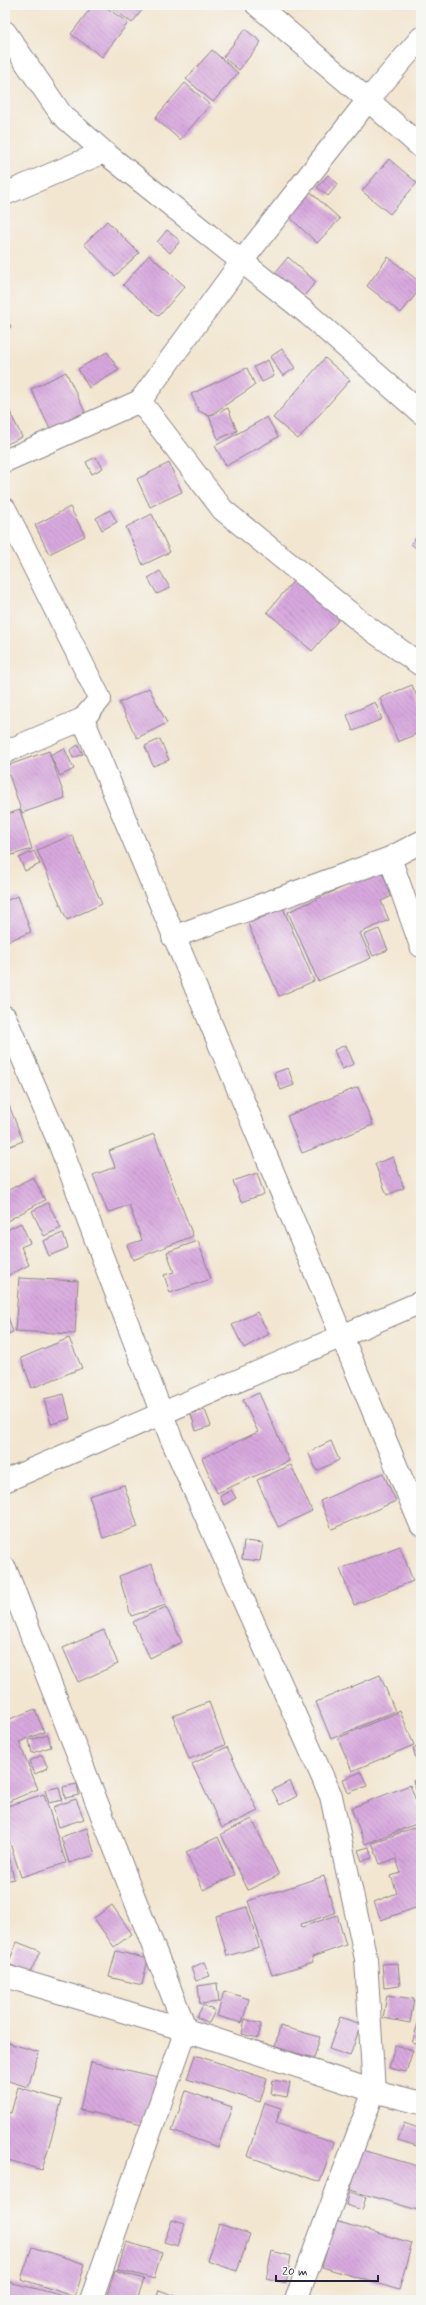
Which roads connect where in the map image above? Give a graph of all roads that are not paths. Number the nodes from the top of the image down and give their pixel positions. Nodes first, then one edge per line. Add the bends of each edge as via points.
1 (258, 5) edge
2 (5, 32) edge
3 (421, 38) edge
4 (368, 100) junction
5 (421, 147) edge
6 (104, 152) junction
7 (5, 194) edge
8 (242, 261) junction
9 (140, 401) junction
10 (421, 413) edge
11 (5, 462) edge
12 (5, 509) edge
13 (421, 665) edge
14 (83, 719) junction
15 (5, 752) edge
16 (421, 842) edge
17 (390, 858) junction
18 (173, 937) junction
19 (421, 946) edge
20 (5, 1017) edge
21 (421, 1302) edge
22 (342, 1336) junction
23 (162, 1413) junction
24 (5, 1481) edge
25 (421, 1525) edge
26 (5, 1568) edge
27 (5, 1977) edge
28 (186, 2030) junction
29 (374, 2091) junction
30 (421, 2104) edge
31 (299, 2298) edge
32 (91, 2300) edge

1 - 4 street
2 - 6 street via 61,114
3 - 4 street
4 - 5 street
4 - 8 street
6 - 7 street
6 - 8 street
8 - 9 street
8 - 10 street via 308,314
9 - 11 street
9 - 13 street via 224,510 366,626
12 - 14 street via 100,699
14 - 15 street
14 - 18 street
16 - 17 street
17 - 18 street
17 - 19 street
18 - 22 street
20 - 23 street via 60,1145
21 - 22 street
22 - 23 street
22 - 25 street
23 - 24 street
23 - 29 street via 331,1796 366,1959
26 - 28 street
27 - 28 street
28 - 29 street
28 - 32 street
29 - 30 street
29 - 31 street

